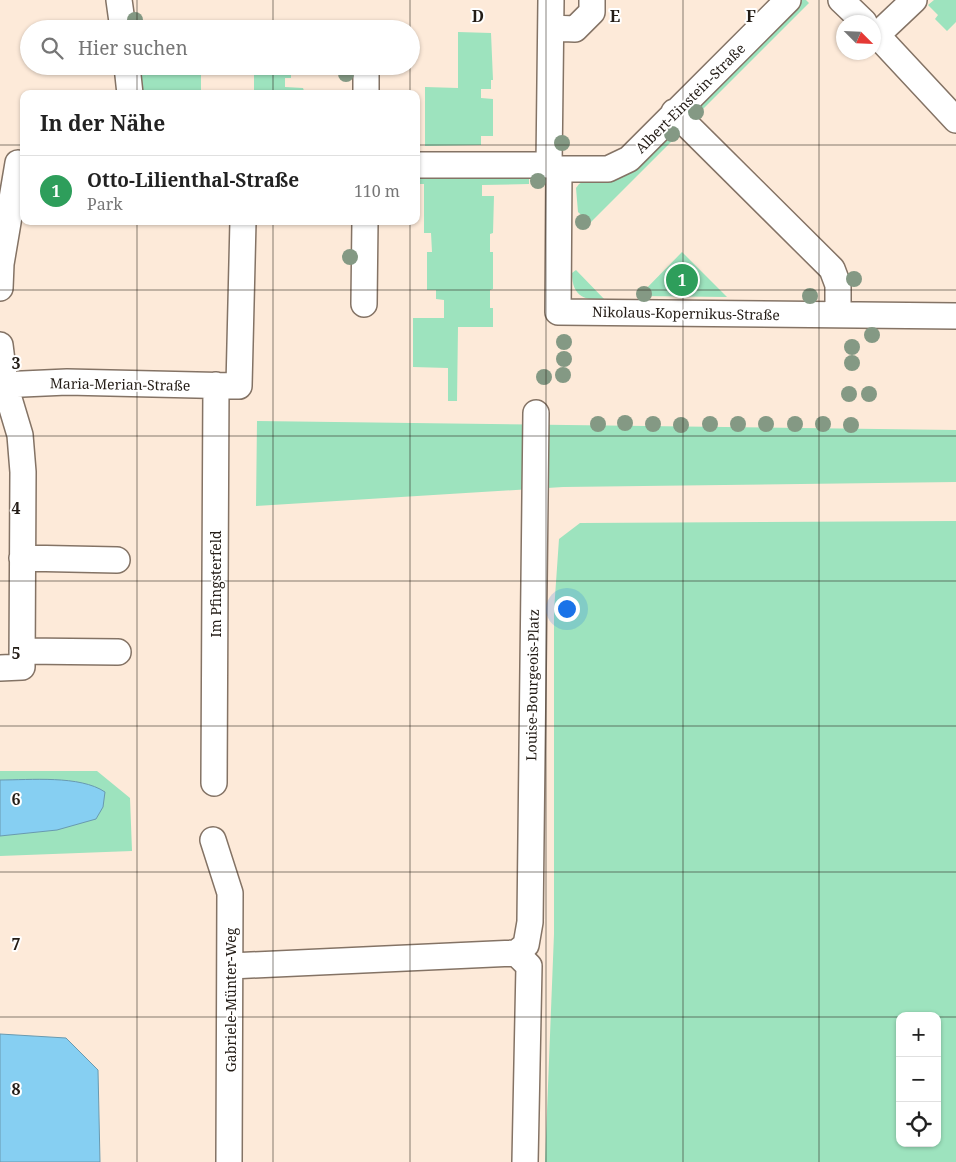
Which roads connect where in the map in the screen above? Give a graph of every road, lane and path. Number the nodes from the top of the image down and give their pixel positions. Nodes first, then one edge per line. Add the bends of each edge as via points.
1 (120, 0) edge
2 (551, 0) edge
3 (592, 0) edge
4 (788, 0) edge
5 (841, 0) edge
6 (914, 0) edge
7 (856, 15) edge
8 (122, 20) edge
9 (881, 24) edge
10 (551, 28) junction
11 (881, 40) edge
12 (128, 75) edge
13 (366, 75) edge
14 (130, 90) edge
15 (366, 90) edge
16 (674, 112) junction
17 (956, 120) edge
18 (14, 162) edge
19 (420, 165) edge
20 (554, 167) junction
21 (243, 225) edge
22 (365, 225) edge
23 (0, 288) edge
24 (364, 304) dead end
25 (838, 315) junction
26 (956, 316) edge
27 (0, 345) edge
28 (2, 385) edge
29 (228, 386) junction
30 (536, 413) dead end
31 (22, 558) junction
32 (117, 560) dead end
33 (15, 635) edge
34 (118, 652) dead end
35 (0, 668) edge
36 (214, 783) dead end
37 (213, 840) dead end
38 (516, 952) junction
39 (231, 966) junction
40 (229, 1162) edge
41 (525, 1162) edge

1 - 8 street
2 - 10 street
3 - 10 street via 592,12 575,29
4 - 16 street, Albert-Einstein-Straße
5 - 7 street
6 - 9 street
10 - 20 street
11 - 17 street
12 - 14 street
13 - 15 street
16 - 20 street, Albert-Einstein-Straße via 630,159 608,169
16 - 25 street via 832,269 838,285
18 - 23 street
19 - 20 street, Albert-Einstein-Straße
20 - 25 street, Nikolaus-Kopernikus-Straße via 558,312
21 - 29 street, Im Pfingsterfeld
22 - 24 street
25 - 26 street, Nikolaus-Kopernikus-Straße
27 - 28 street
28 - 29 street, Maria-Merian-Straße via 67,382
28 - 31 street via 20,435
29 - 36 street, Im Pfingsterfeld
30 - 38 street, Louise-Bourgeois-Platz via 530,922 526,945
31 - 32 street
31 - 33 street
33 - 34 street
33 - 35 street via 22,667
37 - 39 street, Gabriele-Münter-Weg via 230,893
38 - 39 street
38 - 41 street via 528,966
39 - 40 street, Gabriele-Münter-Weg

